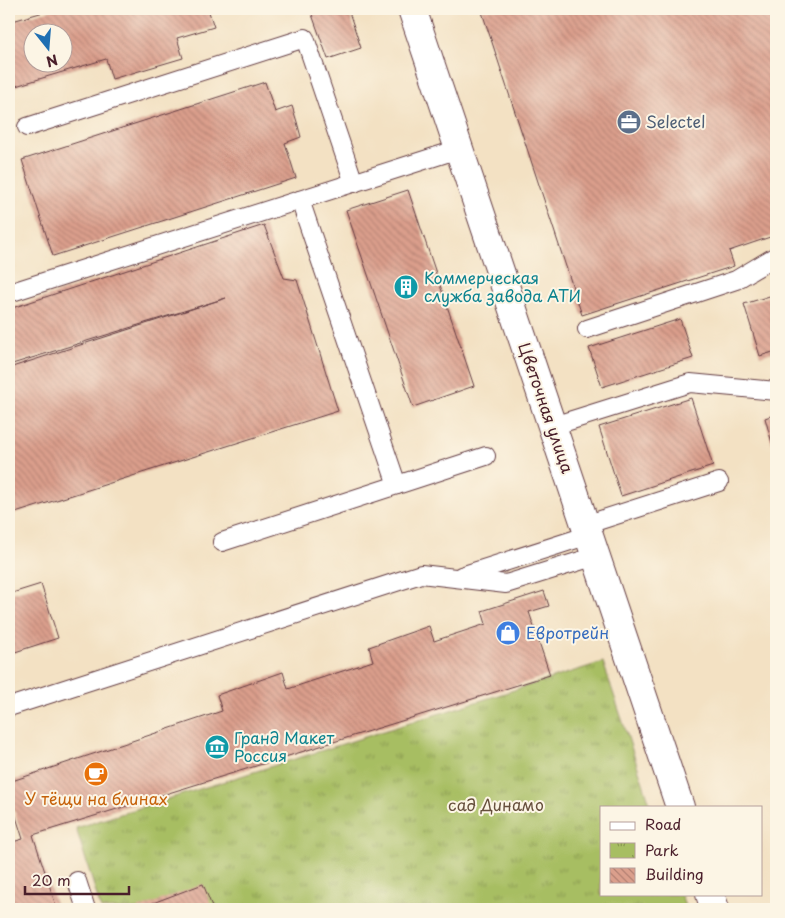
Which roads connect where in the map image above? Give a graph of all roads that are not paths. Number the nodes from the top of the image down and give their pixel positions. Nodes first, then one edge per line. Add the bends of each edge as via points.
1 (412, 9) edge
2 (27, 127) dead end
3 (459, 149) junction
4 (354, 183) junction
5 (300, 200) junction
6 (776, 256) edge
7 (9, 293) edge
8 (587, 329) dead end
9 (776, 391) edge
10 (553, 426) junction
11 (486, 456) dead end
12 (719, 482) dead end
13 (397, 485) junction
14 (590, 538) junction
15 (222, 542) dead end
16 (9, 707) edge
17 (680, 806) edge
18 (77, 881) dead end
19 (711, 896) edge
20 (86, 909) edge
21 (715, 909) edge

1 - 3 street, Цветочная улица
2 - 4 lane via 305,38
3 - 4 lane
3 - 10 street, Цветочная улица
4 - 5 lane
5 - 7 lane
5 - 13 lane
6 - 8 lane via 736,280
9 - 10 lane via 690,383
10 - 14 street, Цветочная улица
11 - 13 lane
12 - 14 lane
13 - 15 lane
14 - 16 lane via 519,556 456,578 421,574
14 - 17 street, Цветочная улица
18 - 20 lane
19 - 21 street

